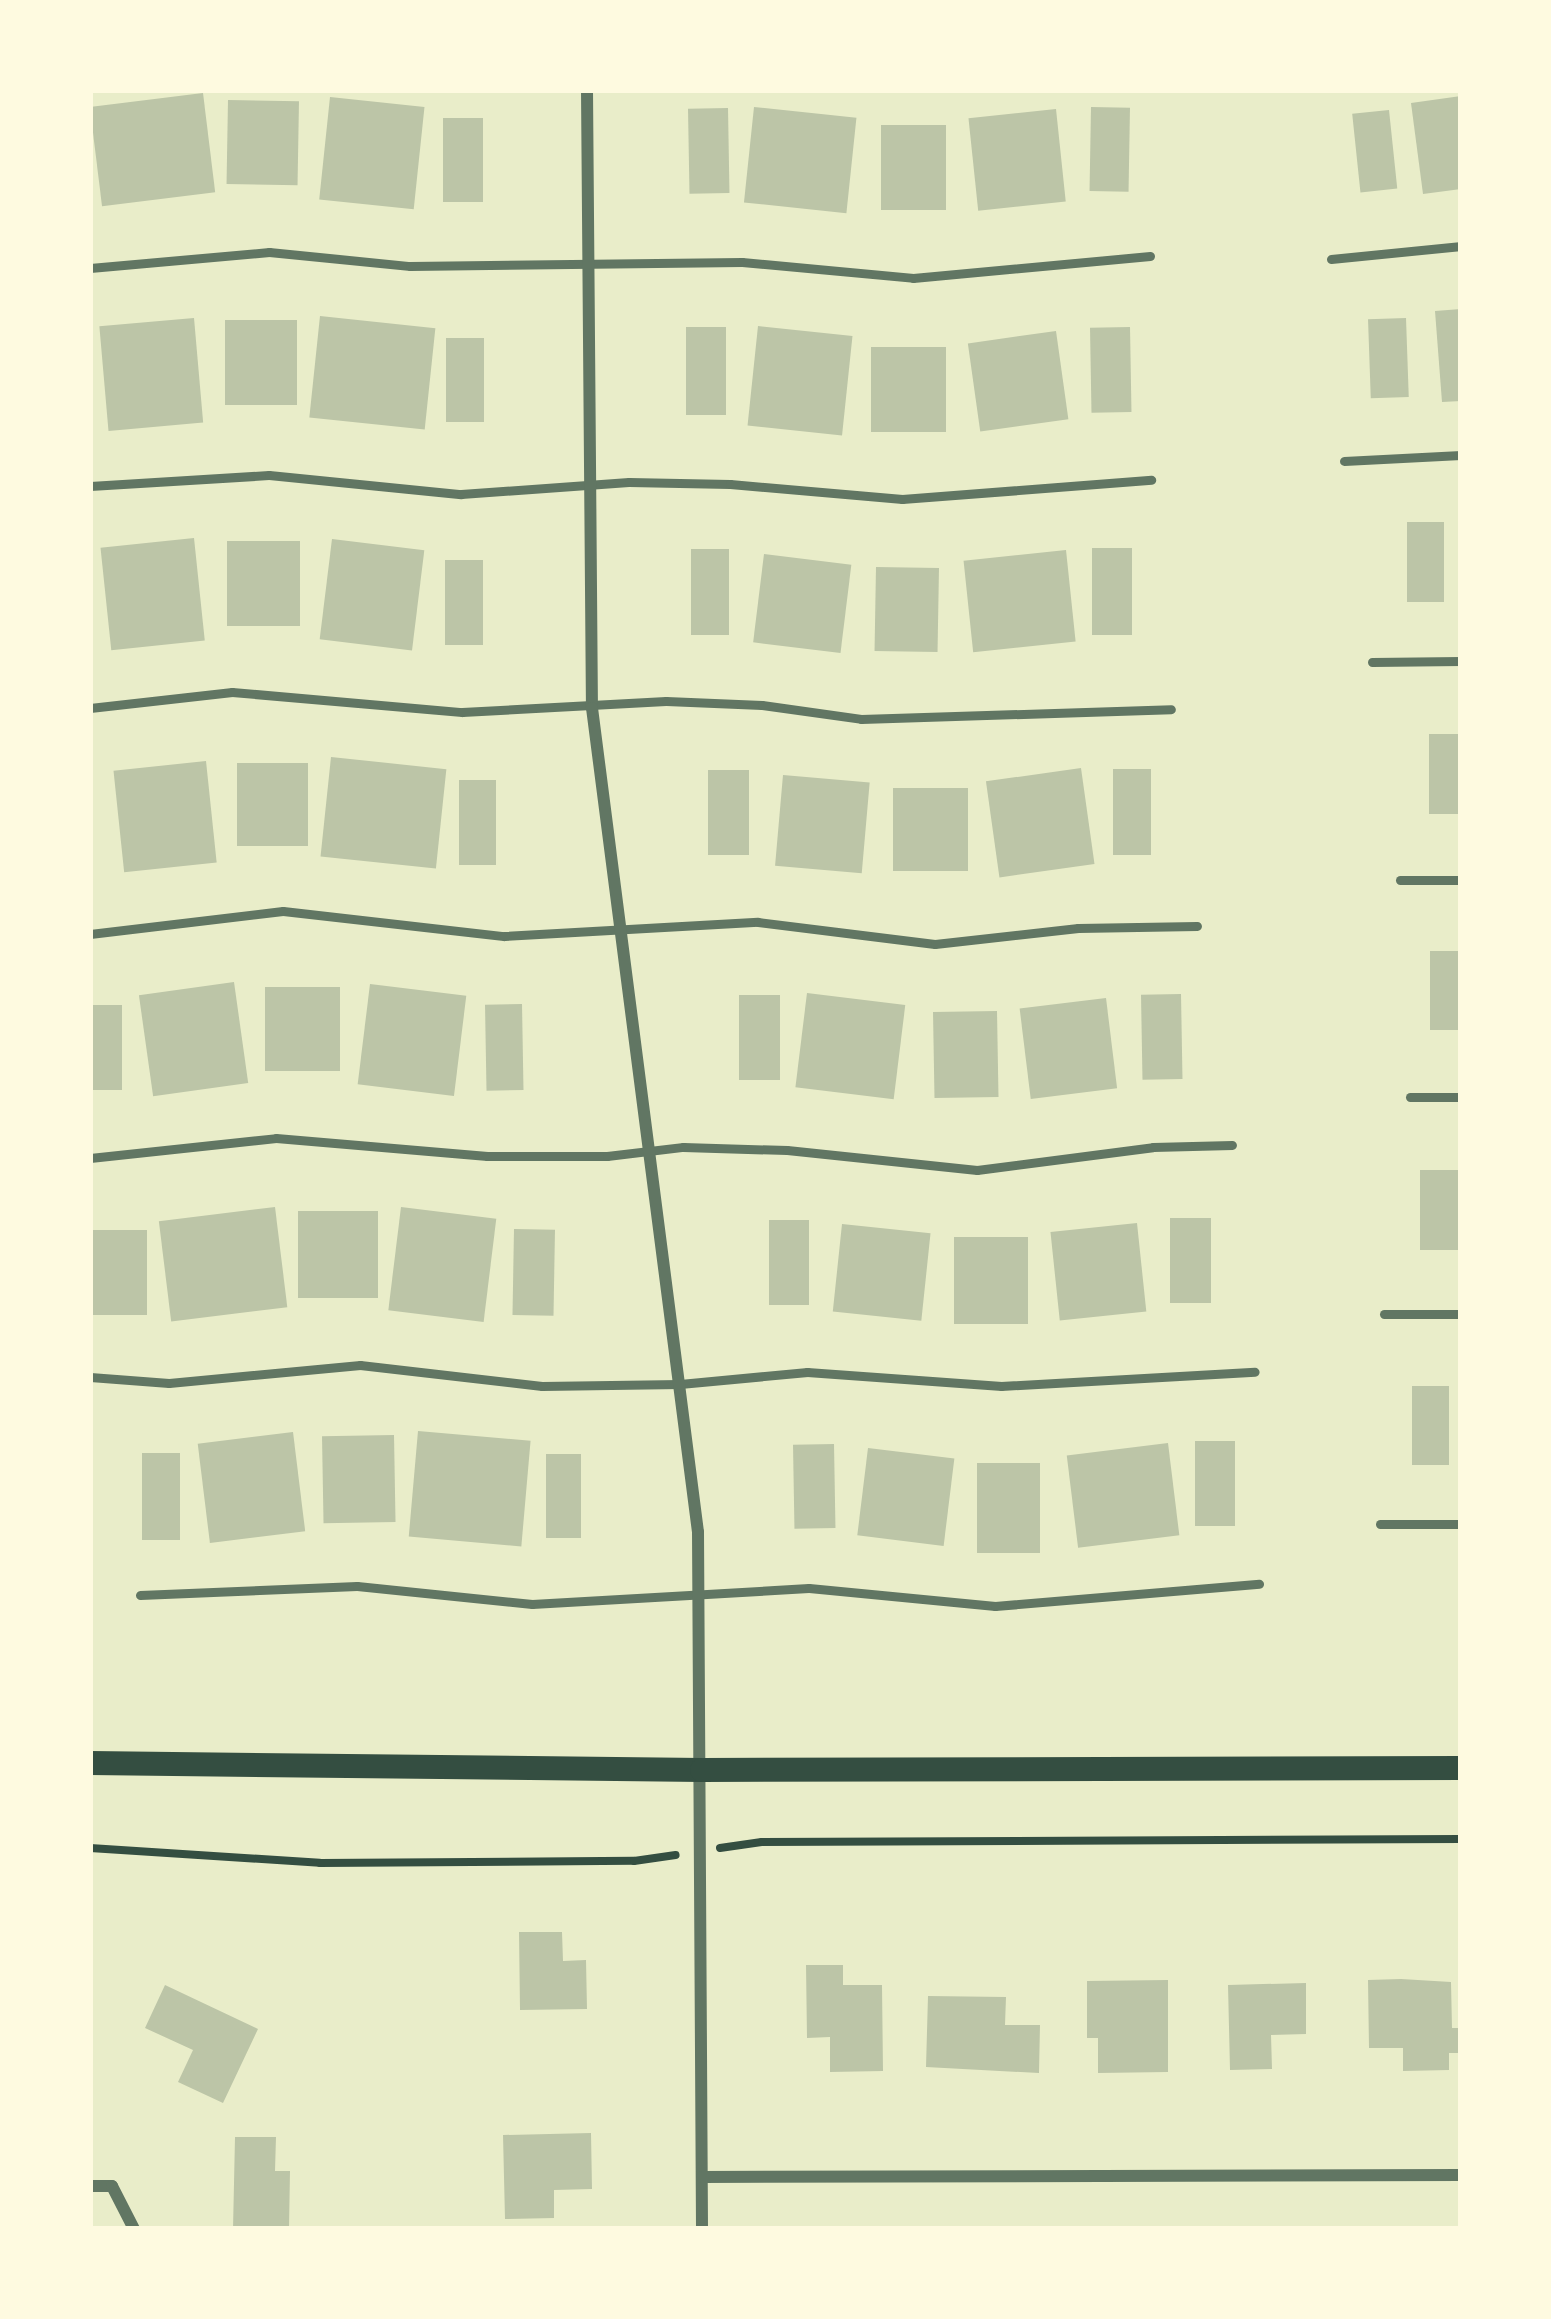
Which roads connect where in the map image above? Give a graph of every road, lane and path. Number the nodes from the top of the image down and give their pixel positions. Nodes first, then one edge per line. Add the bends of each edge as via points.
1 (586, 90) edge
2 (1461, 246) edge
3 (1150, 256) dead end
4 (1331, 259) dead end
5 (584, 262) junction
6 (90, 268) edge
7 (1461, 454) edge
8 (1345, 461) dead end
9 (1151, 480) dead end
10 (90, 486) edge
11 (586, 488) junction
12 (1461, 661) edge
13 (1372, 662) dead end
14 (90, 708) edge
15 (592, 708) junction
16 (1171, 709) dead end
17 (1400, 880) dead end
18 (1461, 880) edge
19 (1197, 926) dead end
20 (617, 929) junction
21 (90, 934) edge
22 (1410, 1097) dead end
23 (1461, 1097) edge
24 (1232, 1145) dead end
25 (648, 1152) junction
26 (90, 1158) edge
27 (1384, 1313) dead end
28 (1461, 1314) edge
29 (1255, 1372) dead end
30 (90, 1376) edge
31 (680, 1384) junction
32 (1380, 1524) dead end
33 (1461, 1524) edge
34 (1259, 1584) dead end
35 (700, 1593) junction
36 (140, 1595) dead end
37 (90, 1763) edge
38 (1461, 1768) edge
39 (702, 1770) junction
40 (1461, 1839) edge
41 (90, 1849) edge
42 (703, 1851) junction
43 (1461, 2175) edge
44 (702, 2177) junction
45 (90, 2186) edge
46 (134, 2229) edge
47 (702, 2229) edge

1 - 5 street
2 - 4 lane
3 - 5 lane via 913,278 742,262
5 - 6 lane via 410,266 269,252
5 - 11 street
7 - 8 lane
9 - 11 lane via 902,499 730,484
10 - 11 lane via 269,475 461,494
11 - 15 street
12 - 13 lane
14 - 15 lane via 232,692 462,712
15 - 16 lane via 666,700 861,719
15 - 20 street
17 - 18 lane
19 - 20 lane via 1078,928 935,944 758,922
20 - 21 lane via 504,936 284,911
20 - 25 street
22 - 23 lane
24 - 25 lane via 977,1170 787,1150
25 - 26 lane via 487,1156 276,1138
25 - 31 street
27 - 28 lane
29 - 31 lane via 1000,1386 807,1372
30 - 31 lane via 169,1382 360,1365 542,1386
31 - 35 street
32 - 33 lane
34 - 35 lane via 995,1606 809,1588
35 - 36 lane via 532,1604 357,1586
35 - 39 street
37 - 39 main road
38 - 39 main road
39 - 42 street
40 - 42 path via 762,1842
41 - 42 path via 320,1862 634,1861
42 - 44 street
43 - 44 street
44 - 47 street
45 - 46 street via 112,2186

